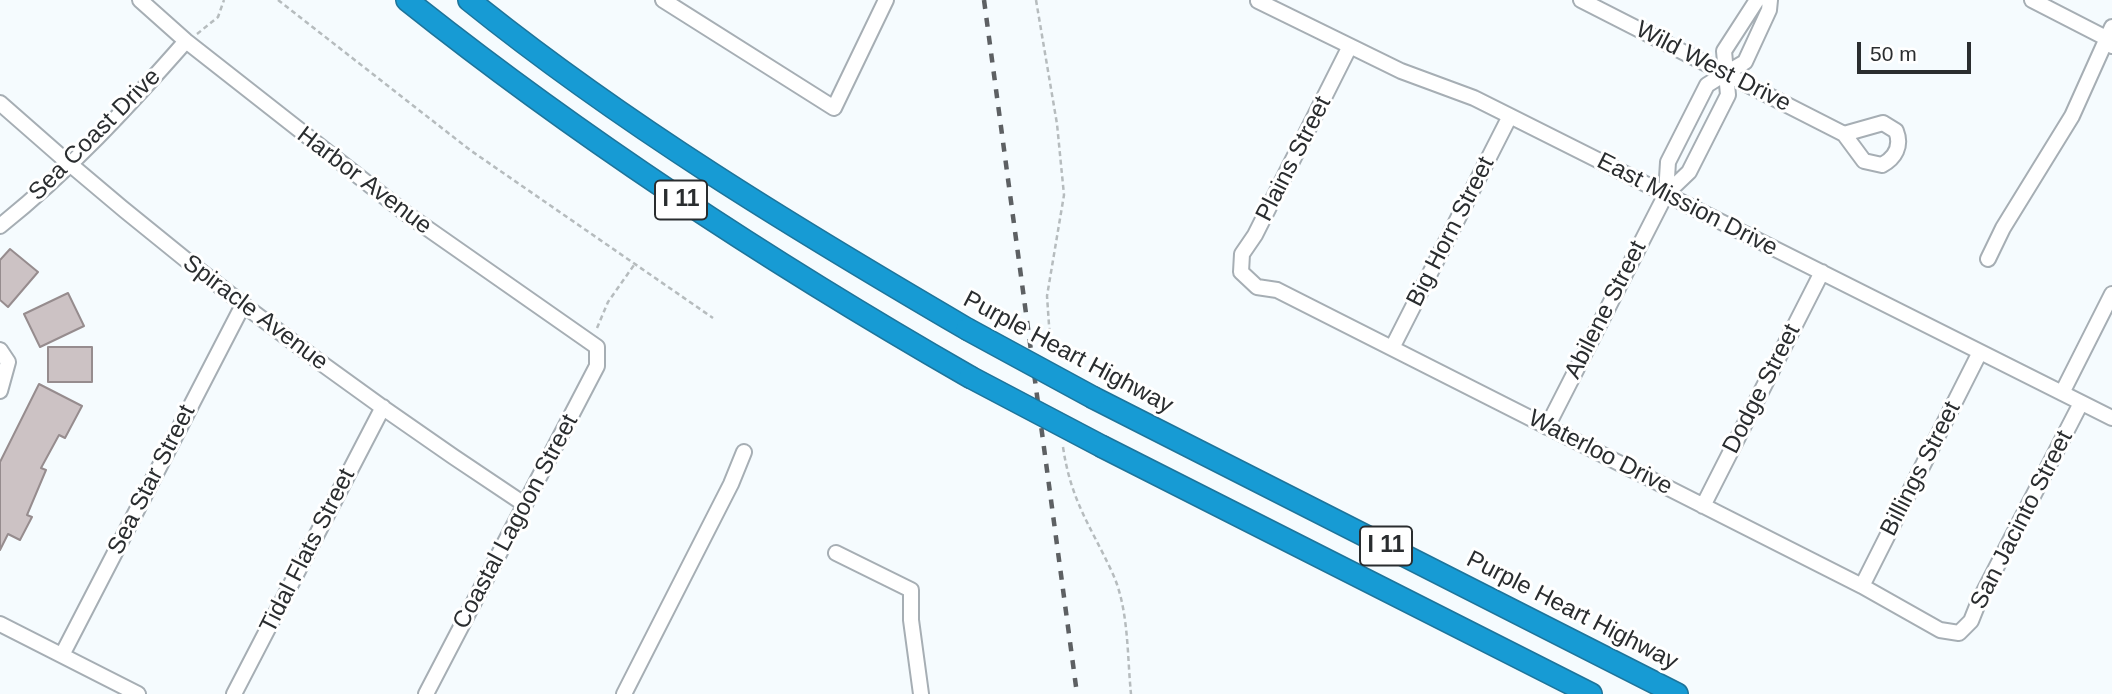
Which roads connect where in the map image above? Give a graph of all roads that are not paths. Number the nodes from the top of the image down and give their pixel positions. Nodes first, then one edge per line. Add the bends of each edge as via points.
1 (141, 0) edge
2 (407, 0) edge
3 (469, 0) edge
4 (663, 0) edge
5 (886, 0) edge
6 (1581, 0) edge
7 (1757, 0) edge
8 (1770, 0) edge
9 (2032, 0) edge
10 (1258, 1) edge
11 (2111, 37) edge
12 (186, 41) junction
13 (1350, 46) junction
14 (1726, 74) junction
15 (0, 103) edge
16 (1510, 116) junction
17 (1844, 134) dead end
18 (71, 165) junction
19 (1666, 194) junction
20 (0, 226) edge
21 (1988, 259) dead end
22 (1241, 272) joint
23 (1822, 272) junction
24 (2112, 294) edge
25 (243, 305) junction
26 (597, 348) joint
27 (1392, 348) junction
28 (0, 349) edge
29 (1980, 352) junction
30 (0, 391) edge
31 (2062, 393) junction
32 (2081, 402) junction
33 (383, 407) junction
34 (2112, 418) edge
35 (1547, 426) junction
36 (744, 453) dead end
37 (524, 504) junction
38 (1703, 506) junction
39 (836, 553) dead end
40 (1862, 586) junction
41 (0, 624) edge
42 (1959, 633) joint
43 (62, 655) junction
44 (138, 694) edge
45 (234, 694) edge
46 (426, 694) edge
47 (624, 694) edge
48 (921, 694) edge
49 (1591, 694) edge
50 (1677, 694) edge

1 - 12 street, Harbor Avenue
2 - 49 highway, I 11, bridge via 541,103 683,201 852,308 1103,447
3 - 50 highway, Purple Heart Highway / I 11, bridge via 642,126 802,233 968,330
4 - 5 street via 834,108
6 - 14 street, Wild West Drive
7 - 14 street, Abilene Street via 1724,51
8 - 14 street, Abilene Street via 1745,62
9 - 11 street
10 - 13 street, East Mission Drive
11 - 21 street via 2072,116
12 - 18 street, Sea Coast Drive
12 - 26 street, Harbor Avenue via 404,212
13 - 16 street, East Mission Drive
13 - 22 street, Plains Street via 1242,254
14 - 17 street, Wild West Drive
14 - 19 street, Abilene Street via 1728,95 1689,172
14 - 19 street, Abilene Street via 1707,85 1668,162
15 - 18 street, Spiracle Avenue
16 - 19 street, East Mission Drive
16 - 27 street, Big Horn Street
18 - 20 street, Sea Coast Drive
18 - 25 street, Spiracle Avenue
19 - 23 street, East Mission Drive
19 - 35 street, Abilene Street
22 - 27 street, Waterloo Drive via 1257,287 1277,290
23 - 29 street, East Mission Drive
23 - 38 street, Dodge Street
24 - 31 street, San Jacinto Street
25 - 33 street, Spiracle Avenue
25 - 43 street, Sea Star Street
26 - 37 street, Coastal Lagoon Street via 597,366
27 - 35 street, Waterloo Drive
28 - 30 street via 8,362
29 - 31 street, East Mission Drive
29 - 40 street, Billings Street
31 - 32 street, East Mission Drive
32 - 34 street, East Mission Drive
32 - 42 street, San Jacinto Street via 1971,621
33 - 37 street, Spiracle Avenue
33 - 45 street, Tidal Flats Street
35 - 38 street, Waterloo Drive
36 - 47 street
37 - 46 street, Coastal Lagoon Street
38 - 40 street, Waterloo Drive
39 - 48 street via 911,590
40 - 42 street, Waterloo Drive via 1940,630
41 - 43 street
43 - 44 street

